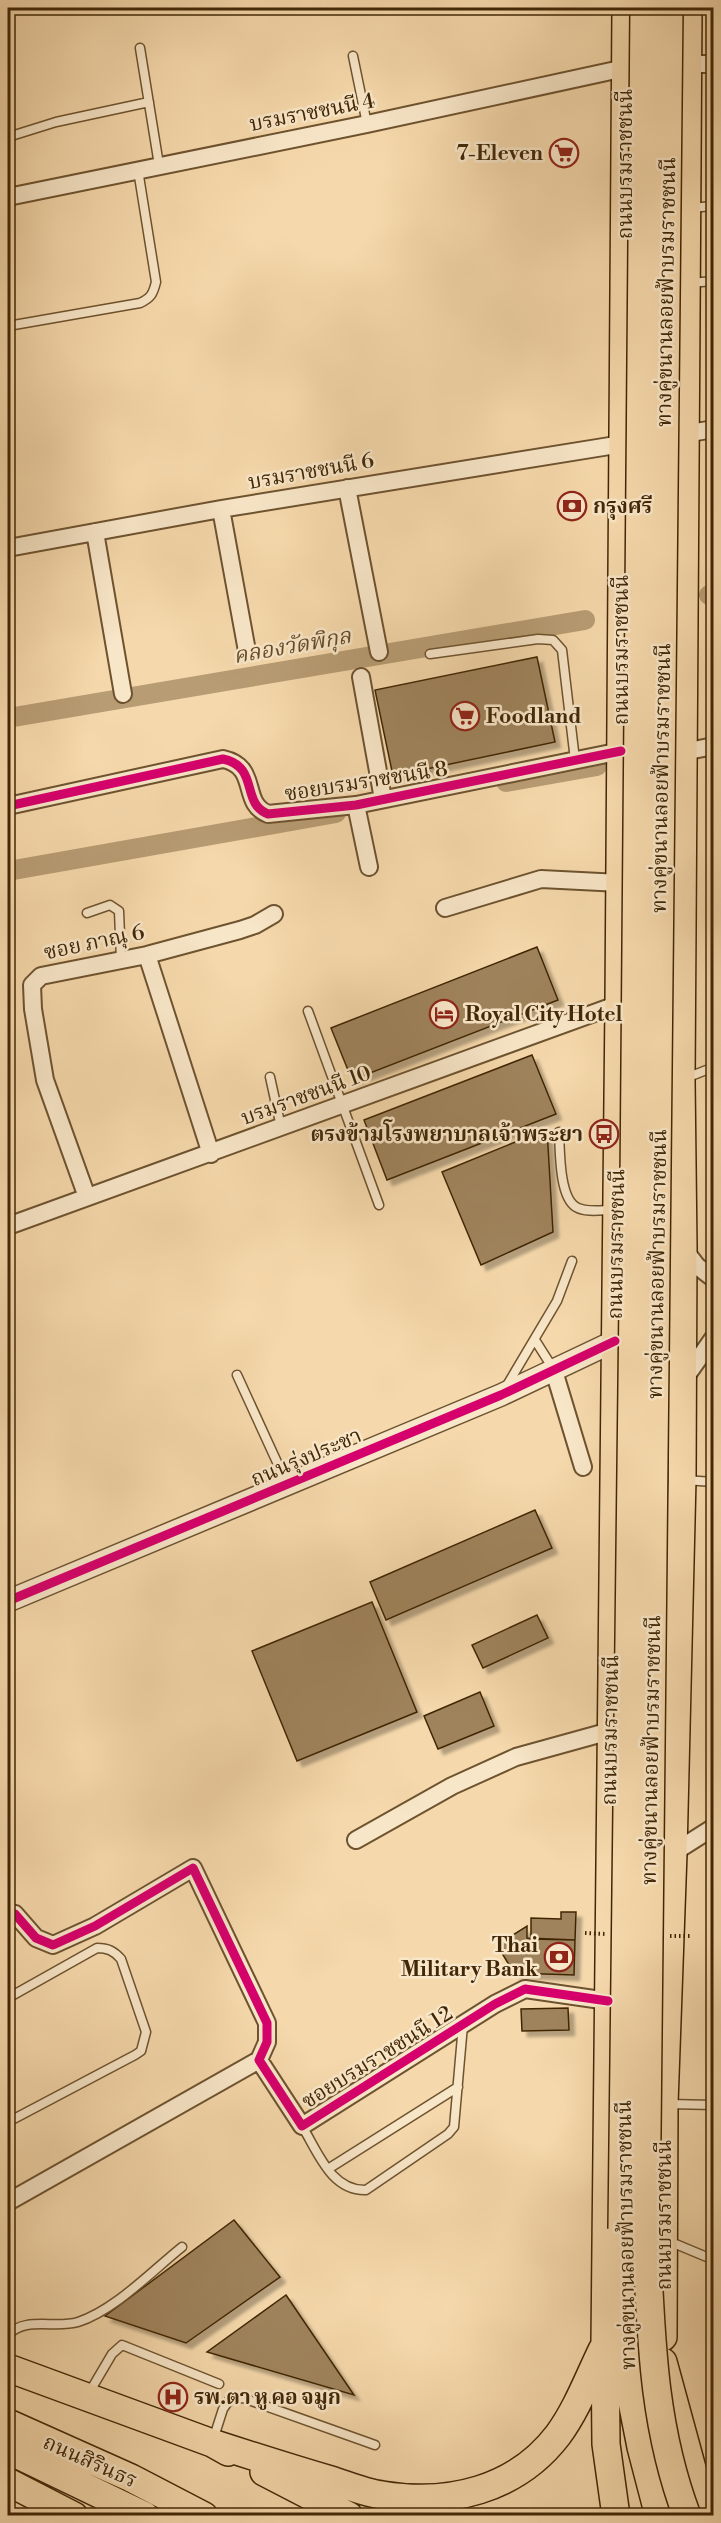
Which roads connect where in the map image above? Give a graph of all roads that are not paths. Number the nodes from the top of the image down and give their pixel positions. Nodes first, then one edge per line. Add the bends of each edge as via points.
1 (626, 8) edge
2 (644, 8) edge
3 (669, 8) edge
4 (688, 8) edge
5 (140, 48) dead end
6 (353, 56) dead end
7 (700, 64) edge
8 (626, 68) junction
9 (149, 102) junction
10 (367, 124) junction
11 (8, 137) edge
12 (159, 165) junction
13 (138, 169) junction
14 (8, 197) edge
15 (714, 206) edge
16 (686, 208) junction
17 (714, 281) edge
18 (685, 283) junction
19 (8, 326) edge
20 (714, 429) edge
21 (684, 434) junction
22 (622, 444) junction
23 (347, 488) junction
24 (221, 509) junction
25 (95, 532) junction
26 (8, 548) edge
27 (247, 651) dead end
28 (379, 652) dead end
29 (429, 654) dead end
30 (361, 677) dead end
31 (123, 694) dead end
32 (714, 746) edge
33 (621, 751) junction
34 (683, 752) junction
35 (575, 760) junction
36 (383, 799) junction
37 (356, 805) junction
38 (8, 806) edge
39 (369, 867) dead end
40 (620, 883) junction
41 (445, 908) dead end
42 (87, 913) dead end
43 (274, 914) dead end
44 (147, 955) junction
45 (121, 960) junction
46 (619, 1004) junction
47 (308, 1011) dead end
48 (714, 1067) edge
49 (270, 1077) dead end
50 (681, 1080) junction
51 (343, 1105) junction
52 (281, 1128) junction
53 (559, 1132) dead end
54 (211, 1154) junction
55 (87, 1197) junction
56 (379, 1205) dead end
57 (617, 1210) junction
58 (8, 1226) edge
59 (683, 1248) junction
60 (572, 1261) dead end
61 (714, 1279) edge
62 (714, 1337) edge
63 (535, 1340) junction
64 (615, 1341) junction
65 (554, 1371) junction
66 (237, 1375) dead end
67 (681, 1384) junction
68 (501, 1395) junction
69 (583, 1467) dead end
70 (682, 1479) junction
71 (714, 1482) edge
72 (287, 1485) junction
73 (8, 1601) edge
74 (610, 1731) junction
75 (714, 1827) edge
76 (356, 1839) dead end
77 (673, 1853) junction
78 (8, 1913) edge
79 (8, 1998) edge
80 (608, 2001) junction
81 (463, 2025) junction
82 (259, 2060) junction
83 (458, 2087) junction
84 (664, 2104) junction
85 (714, 2105) edge
86 (8, 2122) edge
87 (302, 2126) junction
88 (328, 2169) junction
89 (8, 2202) edge
90 (663, 2239) junction
91 (182, 2247) dead end
92 (714, 2260) edge
93 (8, 2335) edge
94 (605, 2343) junction
95 (663, 2362) junction
96 (8, 2368) edge
97 (219, 2384) dead end
98 (86, 2398) junction
99 (8, 2423) edge
100 (212, 2443) junction
101 (606, 2444) junction
102 (375, 2445) dead end
103 (8, 2450) edge
104 (8, 2482) edge
105 (701, 2513) edge
106 (74, 2516) edge
107 (145, 2516) edge
108 (204, 2516) edge
109 (349, 2516) edge
110 (595, 2516) edge
111 (616, 2516) edge
112 (659, 2516) edge
113 (670, 2516) edge

1 - 8 main road, ถนนบรมราชชนนี
2 - 112 main road, ทางคู่ขนานลอยฟ้าบรมราชชนนี, bridge via 622,2229 628,2381
3 - 105 main road, ทางคู่ขนานลอยฟ้าบรมราชชนนี, bridge via 645,2228 654,2381 662,2427
4 - 7 main road, ถนนบรมราชชนนี
5 - 9 lane
6 - 10 lane
7 - 16 main road, ถนนบรมราชชนนี
8 - 10 street, บรมราชชนนี 4
8 - 22 main road, ถนนบรมราชชนนี
9 - 11 lane
9 - 12 lane
10 - 12 street, บรมราชชนนี 4
12 - 13 street, บรมราชชนนี 4
13 - 14 street, บรมราชชนนี 4
13 - 19 lane via 156,282 149,299
15 - 16 lane
16 - 18 main road, ถนนบรมราชชนนี
17 - 18 lane
18 - 21 main road, ถนนบรมราชชนนี
20 - 21 street
21 - 34 main road, ถนนบรมราชชนนี
22 - 23 street, บรมราชชนนี 6
22 - 33 main road, ถนนบรมราชชนนี
23 - 24 street, บรมราชชนนี 6
23 - 28 street
24 - 25 street, บรมราชชนนี 6
24 - 27 street
25 - 26 street, บรมราชชนนี 6
25 - 31 street
29 - 35 lane via 553,640 562,650
30 - 36 street
32 - 34 street
33 - 35 street, ซอยบรมราชชนนี 8
33 - 40 main road, ถนนบรมราชชนนี
34 - 50 main road, ถนนบรมราชชนนี
35 - 36 street, ซอยบรมราชชนนี 8
36 - 37 street, ซอยบรมราชชนนี 8
37 - 38 street, ซอยบรมราชชนนี 8 via 268,814 259,811 245,772 234,762 223,759
37 - 39 street
40 - 41 street via 542,879
40 - 46 main road, ถนนบรมราชชนนี
42 - 45 lane via 110,905 119,911
43 - 44 street, ซอย ภาณุ 6 via 255,925
44 - 45 street, ซอย ภาณุ 6
44 - 54 street
45 - 55 street, ซอย ภาณุ 6 via 41,975 32,985 45,1080
46 - 51 street, บรมราชชนนี 10
46 - 57 main road, ถนนบรมราชชนนี
47 - 51 lane
48 - 50 lane
49 - 52 lane
50 - 59 main road, ถนนบรมราชชนนี
51 - 52 street, บรมราชชนนี 10
51 - 56 lane
52 - 54 street, บรมราชชนนี 10
53 - 57 lane via 562,1179 568,1199 585,1210
54 - 55 street, บรมราชชนนี 10
55 - 58 street, บรมราชชนนี 10
57 - 64 main road, ถนนบรมราชชนนี
59 - 61 street
59 - 67 main road, ถนนบรมราชชนนี
60 - 63 lane via 557,1301
62 - 67 street
63 - 65 lane
63 - 68 lane
64 - 65 street, ถนนรุ่งประชา
64 - 74 main road, ถนนบรมราชชนนี
65 - 68 street, ถนนรุ่งประชา
65 - 69 street
66 - 72 lane
67 - 70 main road, ถนนบรมราชชนนี
68 - 72 street, ถนนรุ่งประชา
70 - 71 lane
70 - 77 main road, ถนนบรมราชชนนี
72 - 73 street, ถนนรุ่งประชา
74 - 76 street via 516,1757 452,1786
74 - 80 main road, ถนนบรมราชชนนี
75 - 77 street
77 - 84 main road, ถนนบรมราชชนนี
78 - 82 street via 15,1914 36,1938 53,1945 95,1926 193,1868 267,2023 267,2042
79 - 86 lane via 97,1948 106,1948 121,1959 146,2032 141,2051 135,2055
80 - 81 street, ซอยบรมราชชนนี 12 via 525,1989
80 - 94 main road, ถนนบรมราชชนนี
81 - 83 lane
81 - 87 street, ซอยบรมราชชนนี 12
82 - 87 street, ซอยบรมราชชนนี 12
82 - 89 street
83 - 88 lane
83 - 88 lane via 454,2127 448,2134 366,2190 354,2191 335,2181
84 - 85 lane
84 - 90 main road, ถนนบรมราชชนนี
87 - 88 lane
90 - 92 lane
90 - 95 main road, ถนนบรมราชชนนี
91 - 93 lane via 105,2310 77,2322 19,2326
94 - 100 main road via 575,2410 557,2436 512,2477 471,2493 421,2498 382,2495
94 - 101 main road, ถนนบรมราชชนนี
95 - 105 main road
95 - 113 main road, ถนนบรมราชชนนี
96 - 98 main road
97 - 98 lane via 122,2345 112,2354
98 - 100 main road
99 - 108 main road, ถนนสิรินธร via 131,2478
100 - 102 lane via 226,2404 230,2399 243,2398
100 - 109 main road
101 - 110 main road
101 - 111 main road, ถนนบรมราชชนนี
103 - 107 main road
104 - 106 main road

